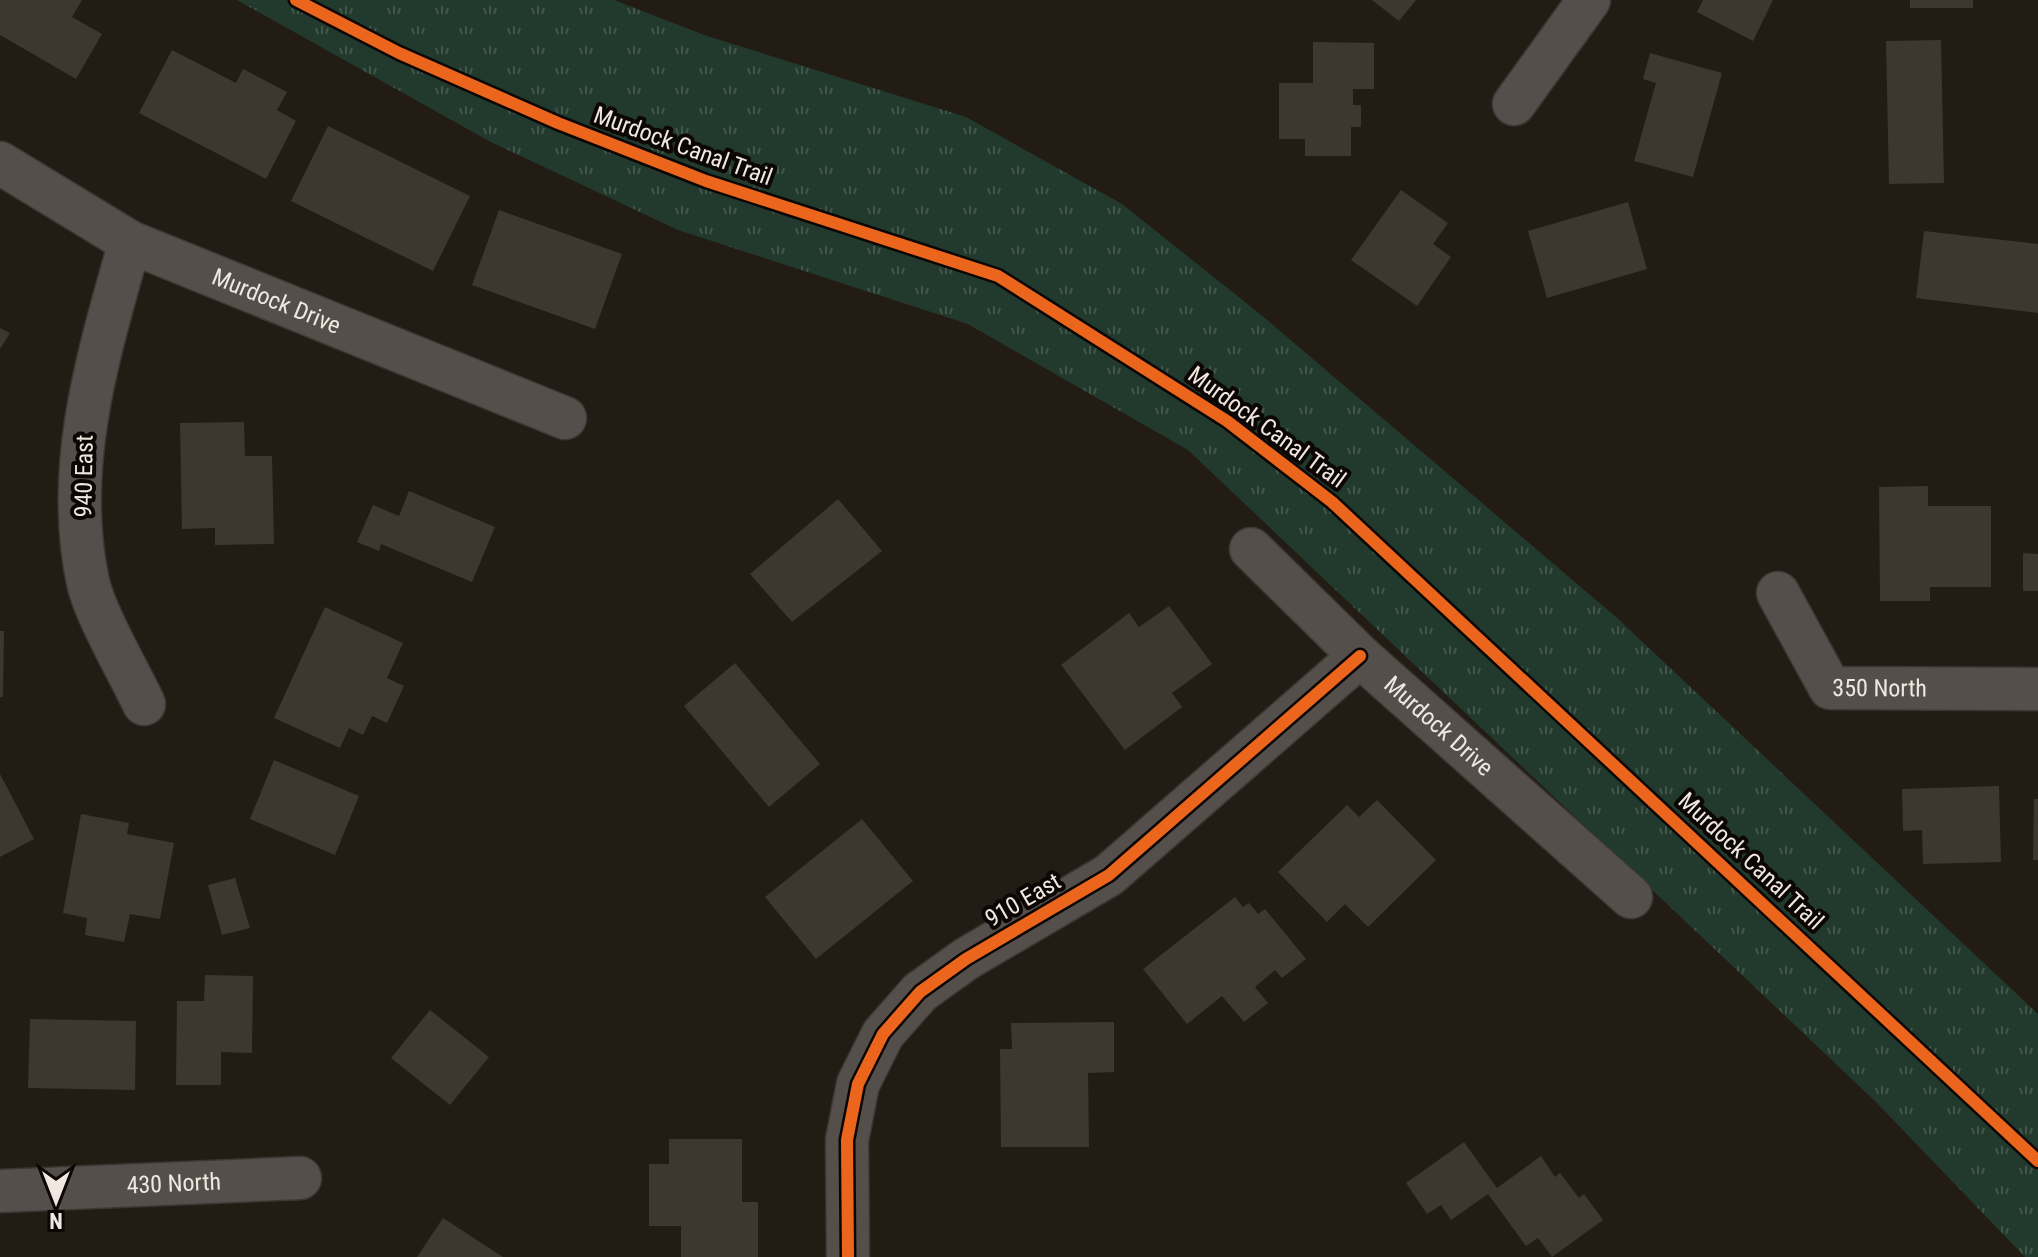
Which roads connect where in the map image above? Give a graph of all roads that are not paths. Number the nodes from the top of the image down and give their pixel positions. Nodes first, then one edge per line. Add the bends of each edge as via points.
1 (1589, 0) edge
2 (1514, 104) dead end
3 (0, 163) edge
4 (130, 242) junction
5 (565, 418) dead end
6 (1251, 549) dead end
7 (1778, 593) dead end
8 (1360, 656) junction
9 (2038, 689) edge
10 (144, 704) dead end
11 (1631, 897) dead end
12 (300, 1178) dead end
13 (0, 1191) edge
14 (848, 1257) edge

1 - 2 street
3 - 4 street, Murdock Drive
4 - 5 street, Murdock Drive
4 - 10 street, 940 East via 81,443 81,504 88,584
6 - 8 street, Murdock Drive
7 - 9 street, 350 North via 1830,688
8 - 11 street, Murdock Drive
8 - 14 street, 910 East via 1109,875 966,959 920,992 883,1034 858,1084 847,1140
12 - 13 street, 430 North

